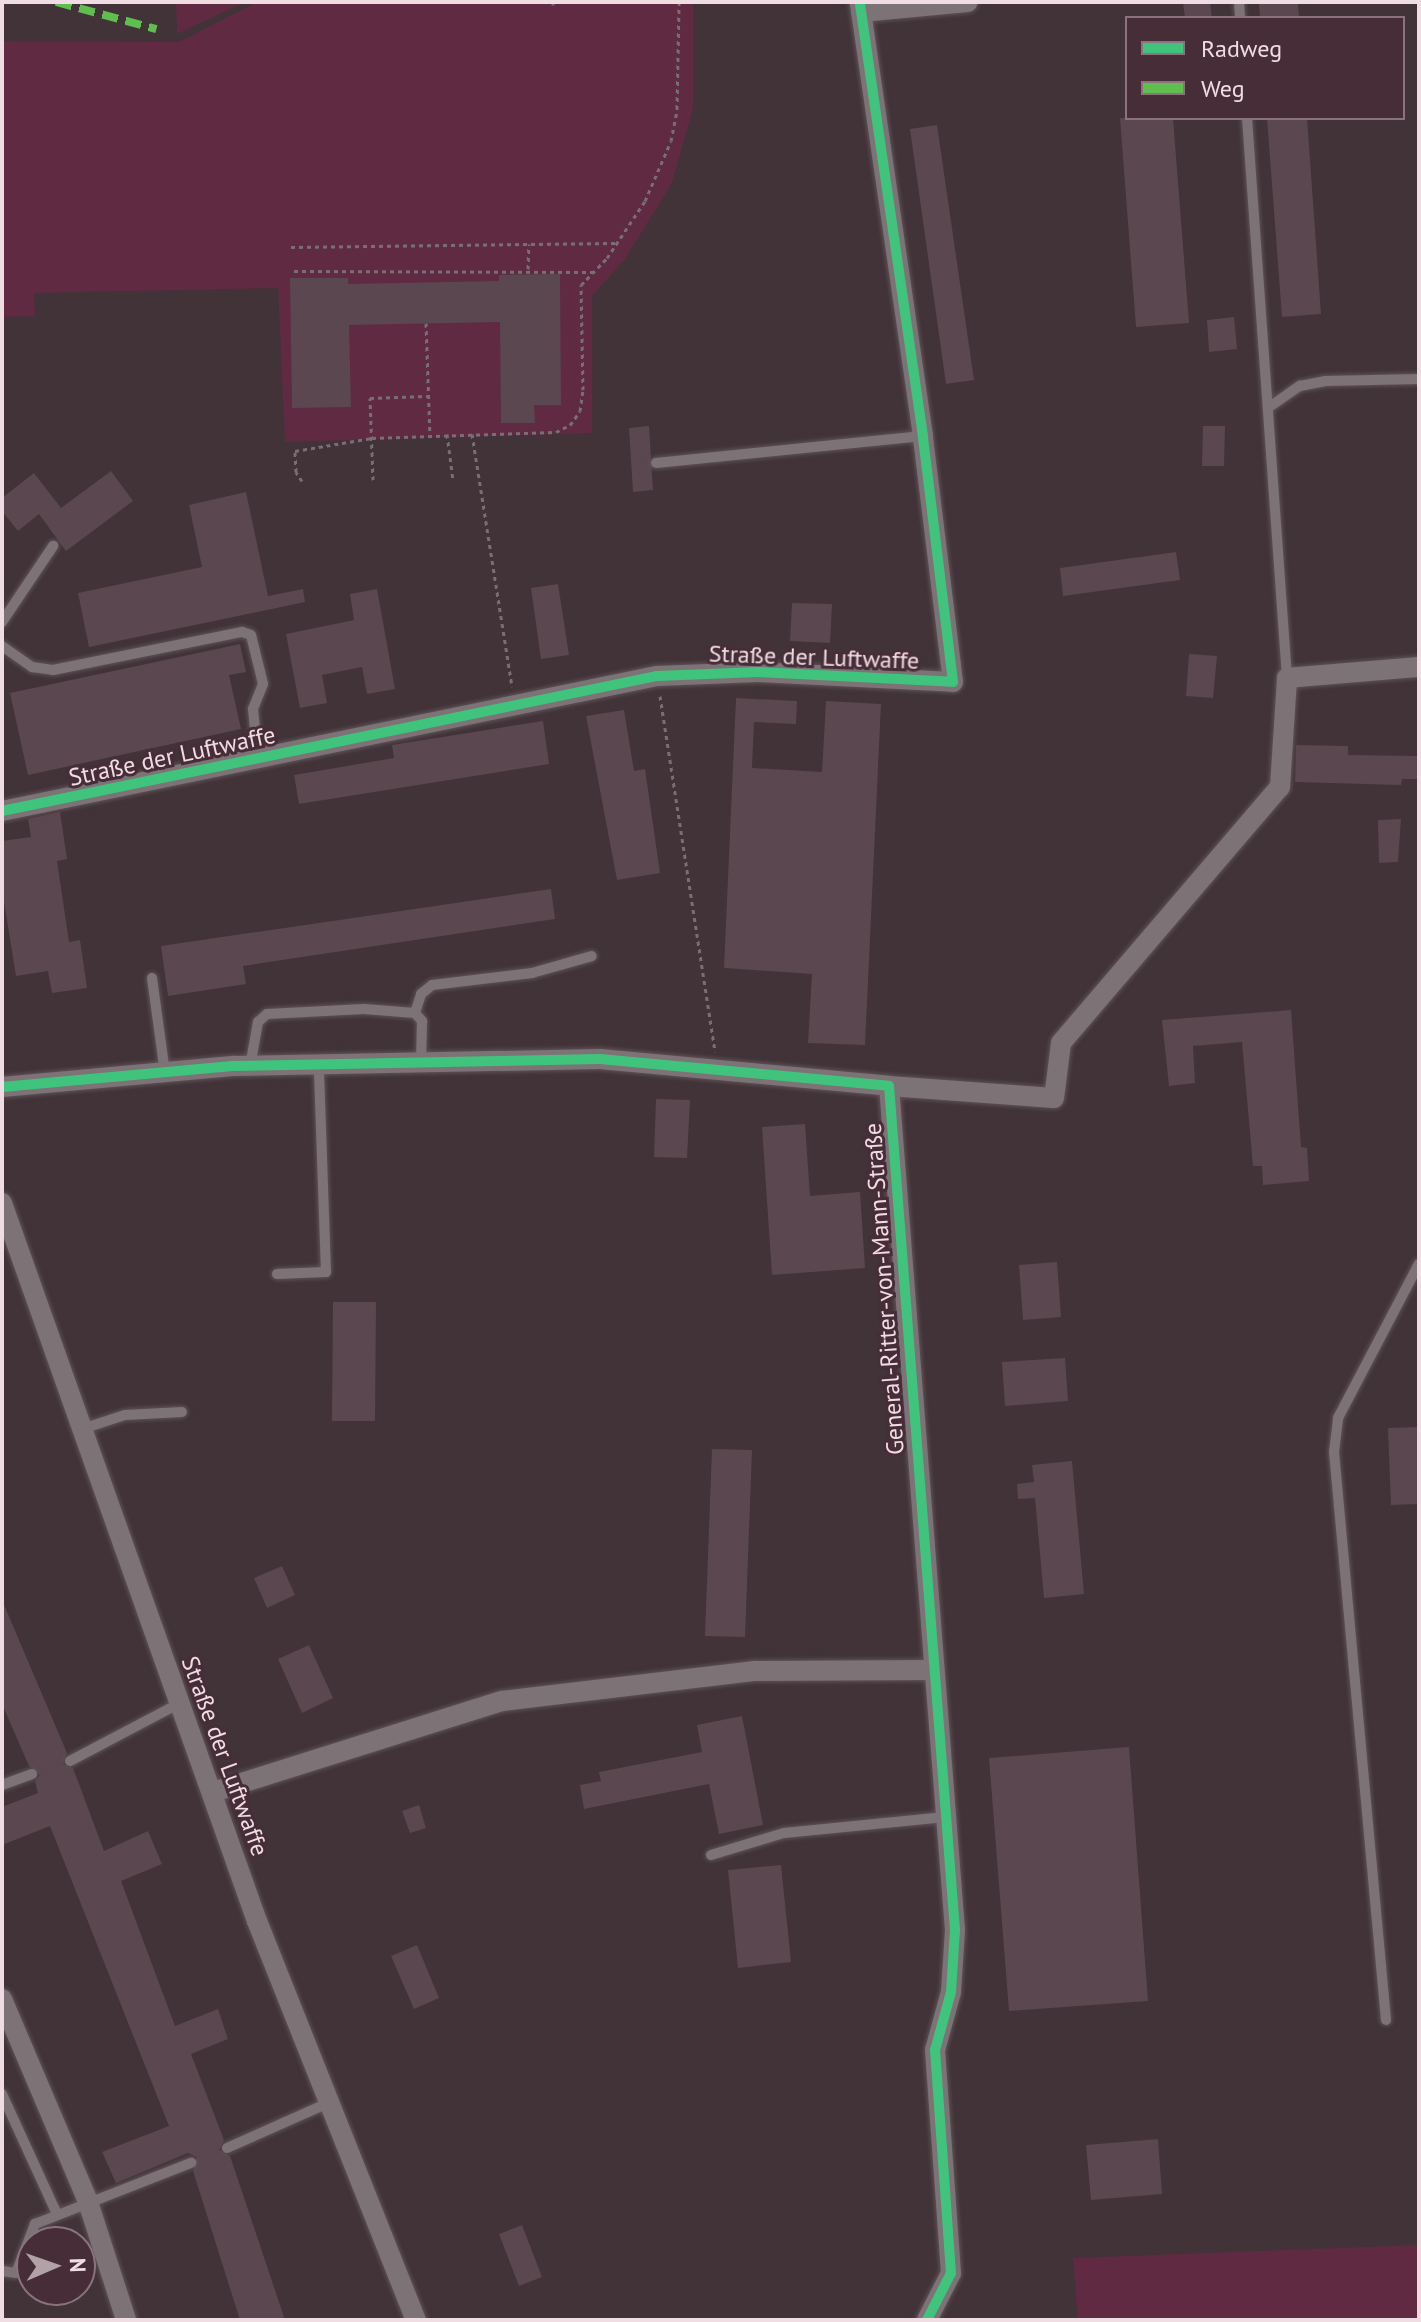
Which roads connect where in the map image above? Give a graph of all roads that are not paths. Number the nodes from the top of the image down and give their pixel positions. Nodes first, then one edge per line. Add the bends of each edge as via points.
1 (968, 2) edge
2 (860, 7) edge
3 (1247, 120) edge
4 (1419, 379) edge
5 (1268, 408) junction
6 (923, 436) junction
7 (656, 463) dead end
8 (53, 546) dead end
9 (2, 622) edge
10 (2, 646) edge
11 (1419, 667) edge
12 (1287, 678) junction
13 (258, 759) junction
14 (2, 811) edge
15 (592, 956) dead end
16 (152, 978) dead end
17 (415, 1013) junction
18 (420, 1065) junction
19 (250, 1067) junction
20 (319, 1068) junction
21 (165, 1073) junction
22 (889, 1086) junction
23 (2, 1087) edge
24 (2, 1203) edge
25 (1419, 1264) edge
26 (277, 1274) dead end
27 (182, 1412) dead end
28 (79, 1430) junction
29 (931, 1670) junction
30 (178, 1704) junction
31 (70, 1761) dead end
32 (32, 1774) dead end
33 (2, 1785) edge
34 (213, 1792) junction
35 (945, 1817) junction
36 (711, 1855) dead end
37 (2, 1999) edge
38 (1386, 2020) dead end
39 (2, 2094) edge
40 (328, 2103) junction
41 (227, 2148) dead end
42 (191, 2163) dead end
43 (88, 2202) junction
44 (57, 2214) junction
45 (2, 2271) edge
46 (126, 2320) edge
47 (416, 2320) edge
48 (927, 2320) edge

1 - 2 street
2 - 6 street, Straße der Luftwaffe
3 - 5 lane
4 - 5 lane via 1325,381 1300,386
5 - 12 lane
6 - 7 lane
6 - 13 street, Straße der Luftwaffe via 953,682 758,672 657,676
8 - 9 lane
10 - 13 lane via 32,667 53,670 242,632 251,635 263,684 253,709
11 - 12 street
12 - 22 street via 1280,787 1061,1043 1054,1098
13 - 14 street, Straße der Luftwaffe
15 - 17 lane via 532,973 432,985 421,994
16 - 21 lane
17 - 18 lane via 422,1021
17 - 19 lane via 364,1009 267,1014 258,1022
18 - 20 street, General-Ritter-von-Mann-Straße
18 - 22 street, General-Ritter-von-Mann-Straße via 600,1059
19 - 20 street, General-Ritter-von-Mann-Straße
19 - 21 street, General-Ritter-von-Mann-Straße
20 - 26 lane via 326,1272
21 - 23 street, General-Ritter-von-Mann-Straße
22 - 29 street, General-Ritter-von-Mann-Straße
24 - 28 street, Straße der Luftwaffe
25 - 38 lane via 1338,1418 1334,1452
27 - 28 lane via 125,1415
28 - 30 street, Straße der Luftwaffe
29 - 34 street via 755,1671 502,1701
29 - 35 street, General-Ritter-von-Mann-Straße
30 - 31 lane
30 - 34 street, Straße der Luftwaffe
32 - 33 lane
34 - 40 street, Straße der Luftwaffe
35 - 36 lane via 784,1833
35 - 48 street, General-Ritter-von-Mann-Straße via 955,1930 951,1992 935,2050 951,2273
37 - 43 street
39 - 44 lane
40 - 41 lane
40 - 47 street, Straße der Luftwaffe
42 - 43 lane
43 - 44 lane
43 - 46 street
44 - 45 lane via 35,2224 16,2273

